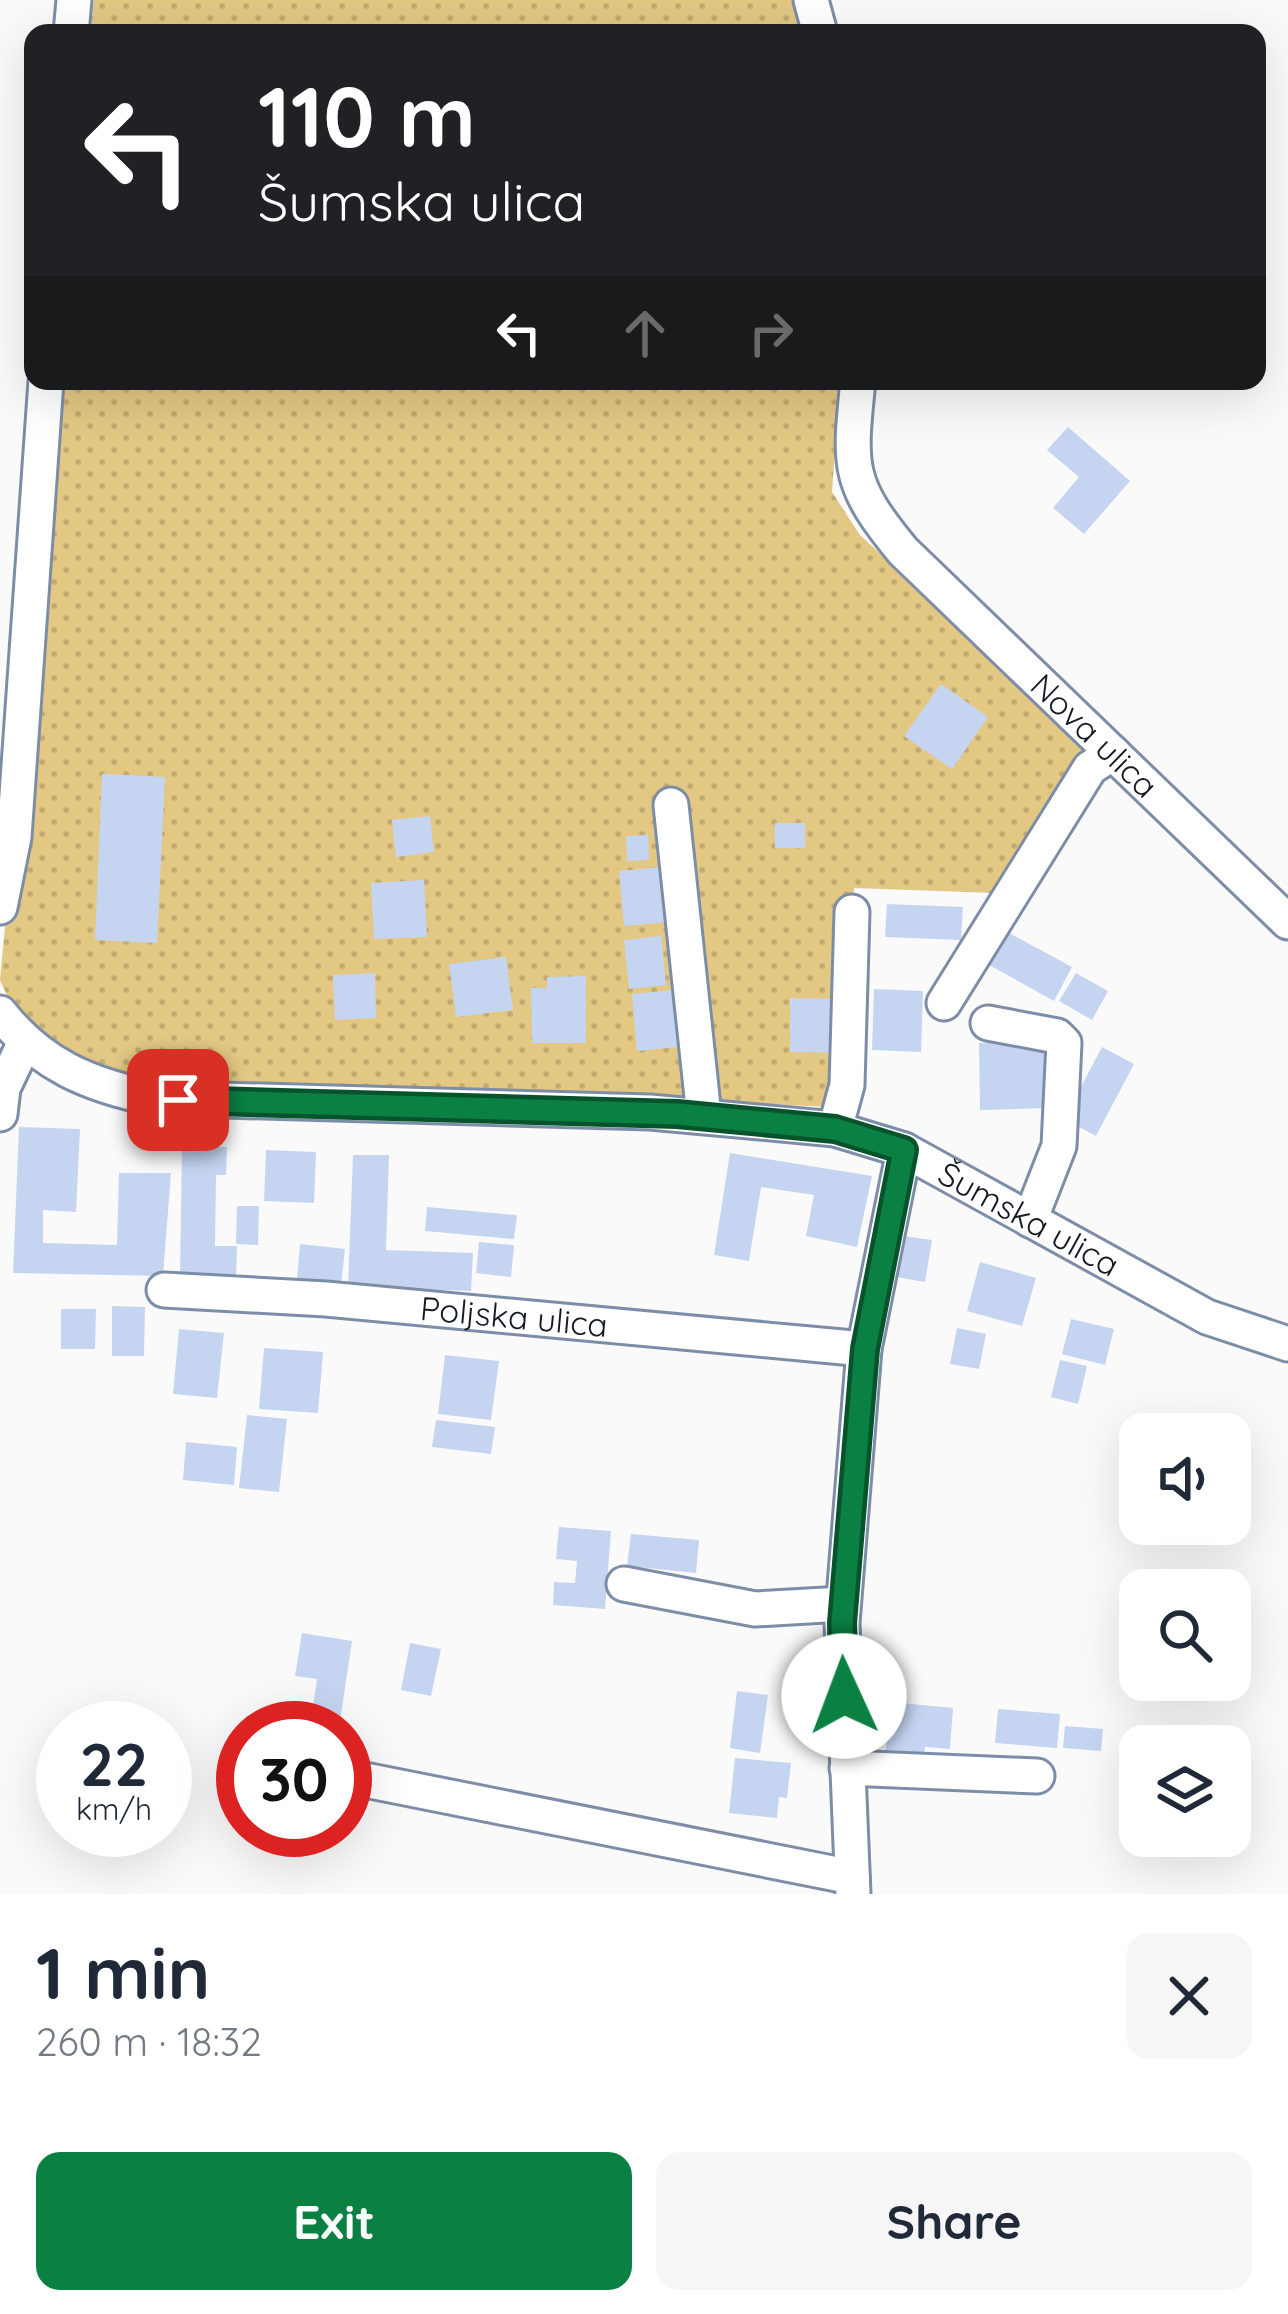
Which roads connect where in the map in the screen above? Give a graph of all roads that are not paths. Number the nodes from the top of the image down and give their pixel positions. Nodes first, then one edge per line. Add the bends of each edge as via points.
1 (45, 390) edge
2 (857, 390) edge
3 (14, 615) edge
4 (1113, 754) junction
5 (671, 805) dead end
6 (0, 907) edge
7 (852, 912) dead end
8 (1288, 922) edge
9 (944, 1003) dead end
10 (0, 1013) edge
11 (988, 1023) dead end
12 (24, 1044) junction
13 (0, 1114) edge
14 (704, 1116) junction
15 (835, 1129) junction
16 (904, 1150) junction
17 (1030, 1220) junction
18 (164, 1291) dead end
19 (1288, 1344) edge
20 (865, 1349) junction
21 (624, 1584) dead end
22 (843, 1604) junction
23 (847, 1768) junction
24 (1037, 1776) dead end
25 (372, 1782) edge
26 (852, 1886) edge

1 - 3 street
2 - 4 street, Nova ulica via 850,455 864,502
3 - 6 street via 14,838
4 - 8 street, Nova ulica
4 - 9 street via 1090,769
5 - 14 street
7 - 15 street via 847,1084
10 - 12 street, Šumska ulica
11 - 17 street via 1064,1042 1059,1146
12 - 13 street
12 - 14 street, Šumska ulica via 82,1079 153,1099
14 - 15 street, Šumska ulica
15 - 16 street, Šumska ulica
16 - 17 street, Šumska ulica
16 - 20 street
17 - 19 street, Šumska ulica via 1166,1297
18 - 20 street, Poljska ulica
20 - 22 street
21 - 22 street via 755,1609
22 - 23 street
23 - 24 street
23 - 26 street
25 - 26 street

